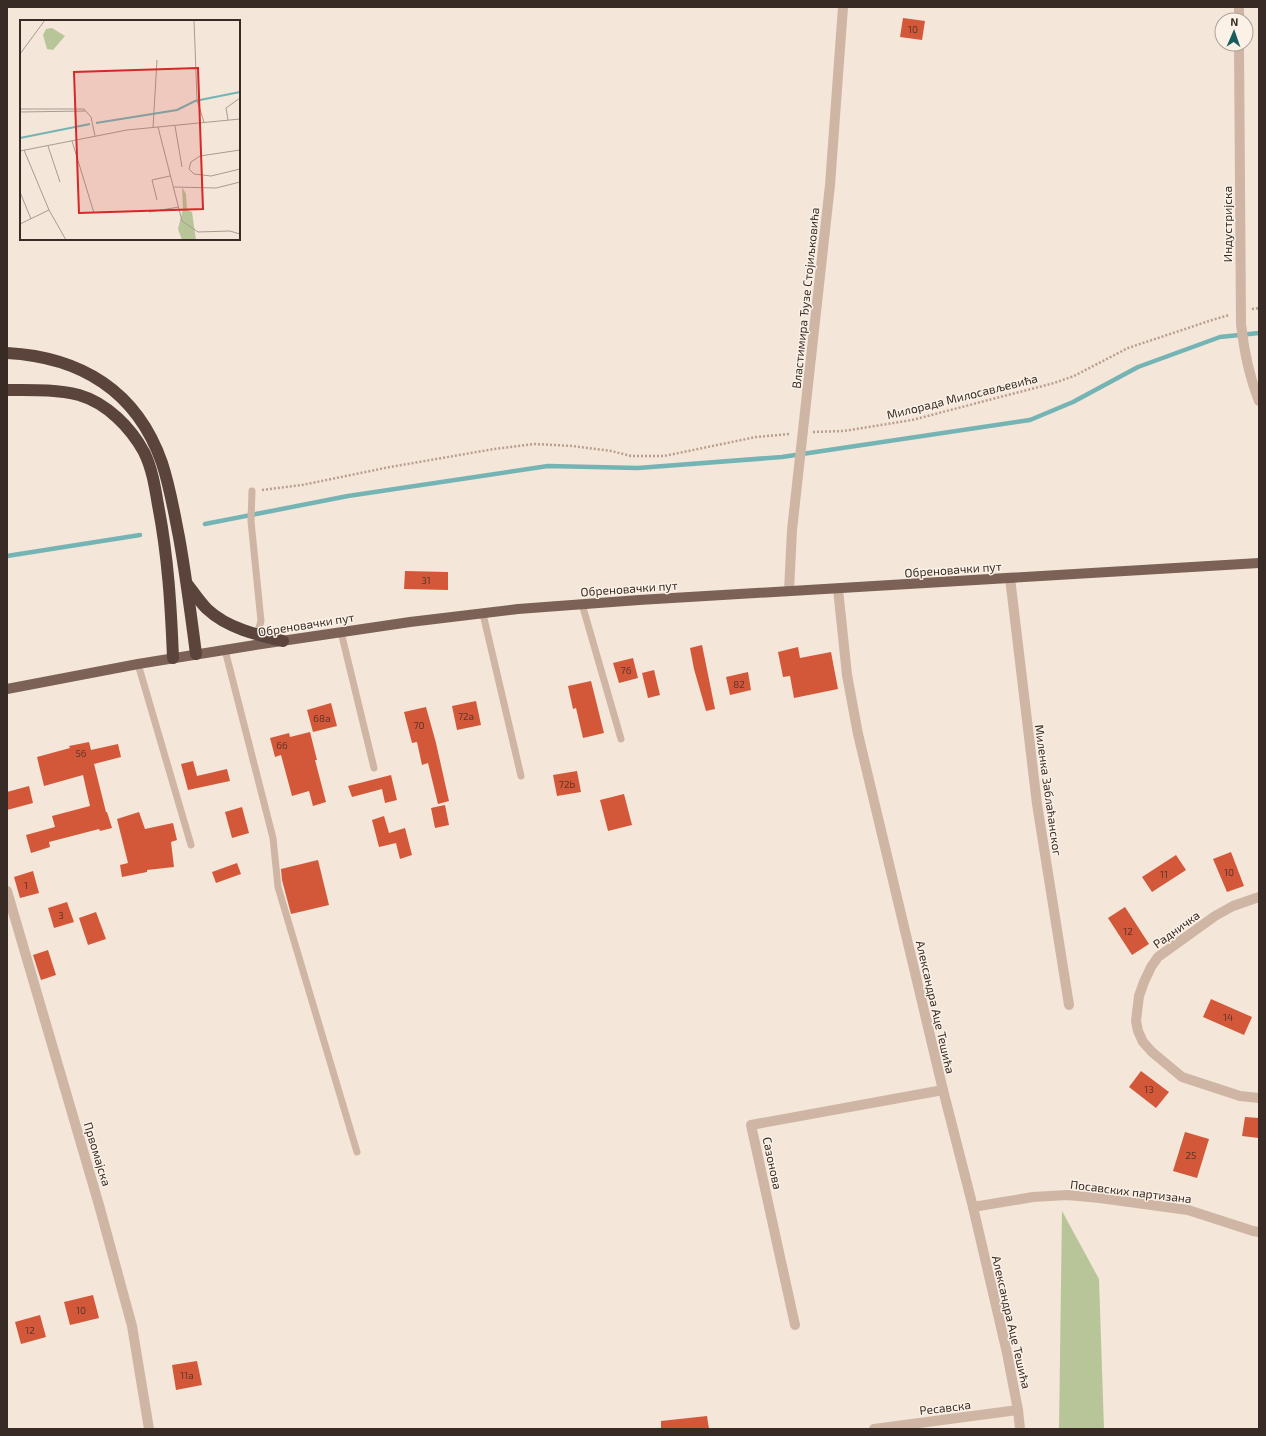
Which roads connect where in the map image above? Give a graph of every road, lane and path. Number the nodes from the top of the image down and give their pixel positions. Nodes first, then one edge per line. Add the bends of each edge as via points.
1 (842, 7) edge
2 (1239, 52) edge
3 (1259, 308) edge
4 (1241, 312) junction
5 (7, 353) edge
6 (7, 390) edge
7 (1259, 401) edge
8 (803, 433) junction
9 (252, 491) joint
10 (1259, 563) edge
11 (1010, 578) junction
12 (187, 584) junction
13 (838, 589) junction
14 (789, 591) junction
15 (582, 604) junction
16 (483, 614) junction
17 (340, 632) junction
18 (257, 635) junction
19 (283, 641) junction
20 (225, 650) junction
21 (196, 654) junction
22 (173, 658) junction
23 (138, 664) junction
24 (7, 688) edge
25 (621, 739) dead end
26 (374, 768) dead end
27 (521, 776) dead end
28 (191, 845) dead end
29 (7, 891) edge
30 (1259, 896) edge
31 (1069, 1005) dead end
32 (943, 1090) junction
33 (1259, 1098) edge
34 (357, 1152) dead end
35 (973, 1207) junction
36 (1259, 1232) edge
37 (795, 1325) dead end
38 (1018, 1410) junction
39 (149, 1429) edge
40 (874, 1429) edge
41 (1020, 1429) edge

1 - 8 street, Властимира Ђузе Стојиљковића via 830,184
2 - 4 street, Индустријска
3 - 4 path, Милорада Милосављевића
4 - 7 street, Индустријска via 1243,346
4 - 8 path, Милорада Милосављевића via 1208,320 1128,348 1074,376 1054,383 912,420 844,431
5 - 12 highway via 47,358 90,374 110,387 133,409 152,439 162,463
6 - 22 highway via 55,391 80,395 100,404 133,434 144,453 154,480 162,522 169,577
8 - 9 path, Милорада Милосављевића via 756,437 664,456 631,456 573,446 535,444 390,467 302,485
8 - 14 street, Властимира Ђузе Стојиљковића via 792,530
9 - 18 lane via 251,521 261,621
10 - 11 main road, Обреновачки пут
11 - 13 main road, Обреновачки пут
11 - 31 street, Миленка Заблаћанског via 1037,804
12 - 18 highway via 208,610 231,624
12 - 21 highway
13 - 14 main road, Обреновачки пут
13 - 32 street, Александра Аце Тешића via 858,734
14 - 15 main road, Обреновачки пут
15 - 16 main road, Обреновачки пут
15 - 25 lane
16 - 17 main road, Обреновачки пут
16 - 27 lane
17 - 19 main road, Обреновачки пут
17 - 26 lane
18 - 19 highway
19 - 20 main road, Обреновачки пут
20 - 21 main road, Обреновачки пут
20 - 34 lane via 272,838 278,888
21 - 22 main road, Обреновачки пут
22 - 23 main road, Обреновачки пут
23 - 24 main road, Обреновачки пут
23 - 28 lane
29 - 39 street, Првомајска via 130,1319
30 - 33 street, Радничка via 1214,916 1158,957 1139,996 1136,1021 1143,1042 1182,1077 1240,1096
32 - 35 street, Александра Аце Тешића
32 - 37 street, Сазонова via 751,1125
35 - 36 street, Посавских партизана via 1033,1197 1100,1198 1188,1210
35 - 38 street, Александра Аце Тешића via 1008,1353
38 - 40 street, Ресавска
38 - 41 street, Александра Аце Тешића

